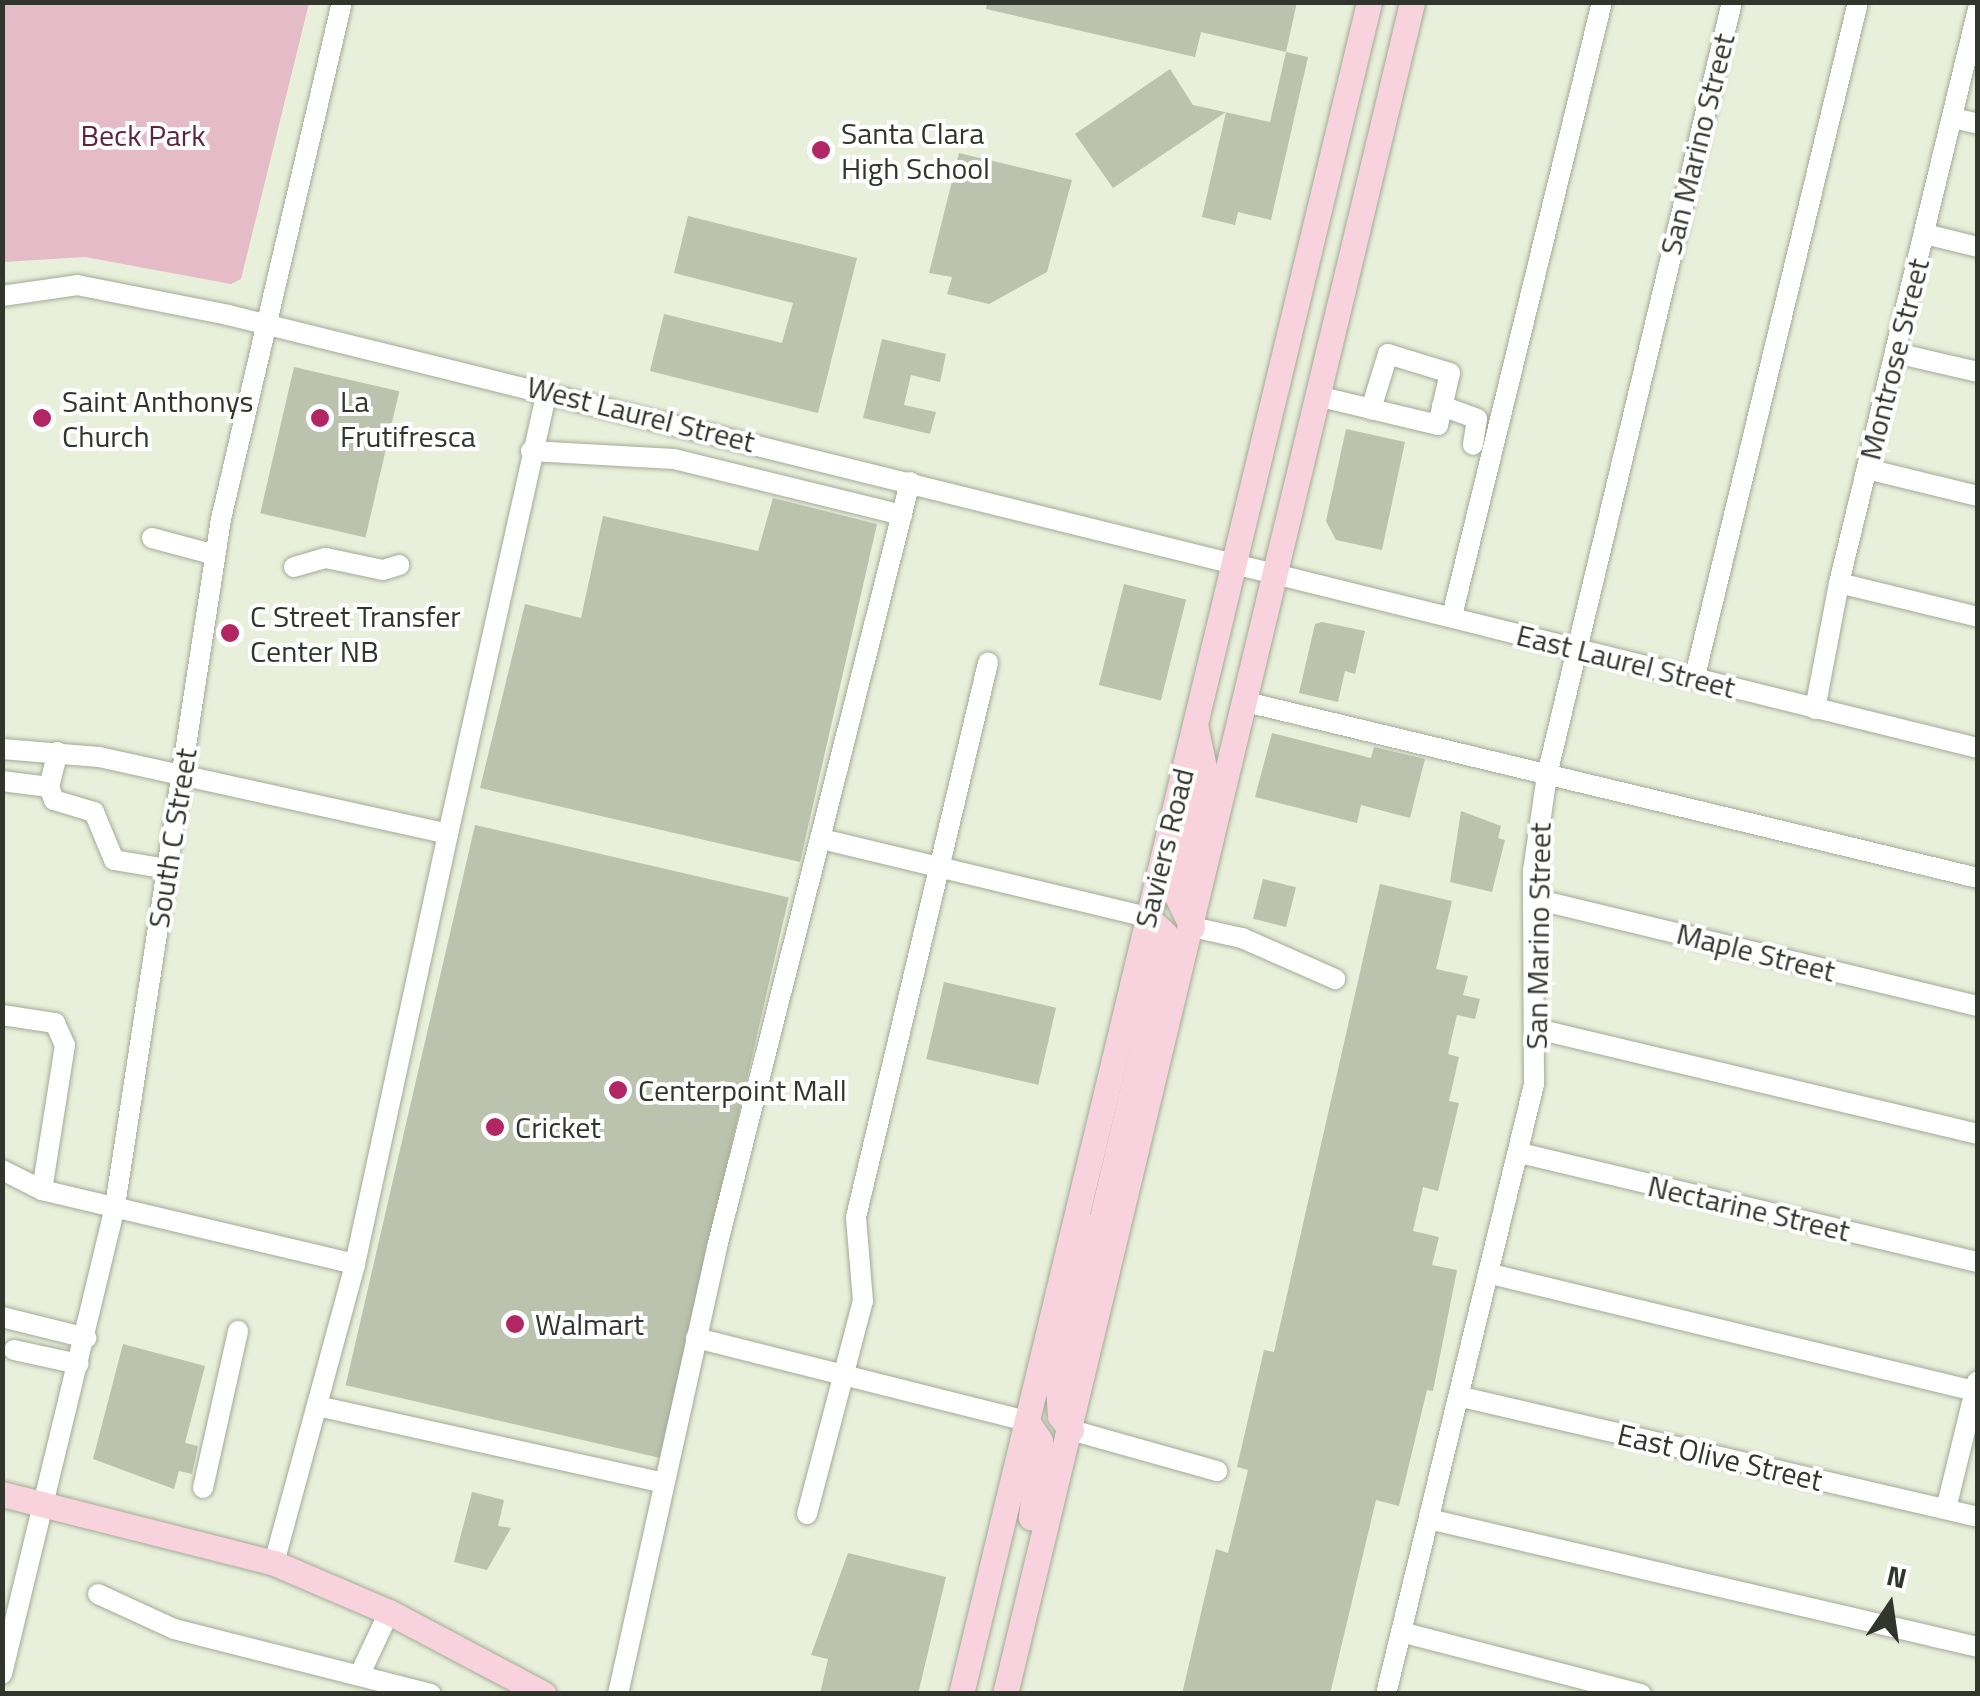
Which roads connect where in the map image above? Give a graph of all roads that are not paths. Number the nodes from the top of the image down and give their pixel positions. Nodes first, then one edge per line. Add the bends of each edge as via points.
1 (342, 2) edge
2 (1369, 2) edge
3 (1412, 2) edge
4 (1602, 2) edge
5 (1732, 2) edge
6 (1858, 2) edge
7 (1978, 9) edge
8 (1952, 118) junction
9 (1978, 124) edge
10 (1924, 234) junction
11 (1978, 247) edge
12 (2, 296) edge
13 (2, 310) edge
14 (2, 318) edge
15 (265, 323) junction
16 (1896, 352) junction
17 (1978, 372) edge
18 (547, 391) junction
19 (1317, 396) junction
20 (1442, 406) junction
21 (1370, 409) junction
22 (1473, 446) dead end
23 (531, 451) junction
24 (1867, 469) junction
25 (910, 482) junction
26 (1978, 496) edge
27 (902, 514) junction
28 (152, 538) dead end
29 (215, 555) junction
30 (1234, 563) junction
31 (400, 565) dead end
32 (294, 567) dead end
33 (1275, 574) junction
34 (1838, 583) junction
35 (1452, 616) junction
36 (1978, 617) edge
37 (1573, 650) junction
38 (988, 663) dead end
39 (1695, 676) junction
40 (1246, 702) junction
41 (1815, 709) junction
42 (1194, 724) junction
43 (4, 744) edge
44 (1978, 748) edge
45 (58, 752) junction
46 (182, 773) junction
47 (1547, 774) junction
48 (2, 781) edge
49 (50, 787) junction
50 (448, 834) junction
51 (822, 839) junction
52 (942, 868) junction
53 (168, 869) junction
54 (1978, 878) edge
55 (1535, 899) junction
56 (1147, 917) junction
57 (1192, 926) junction
58 (1335, 980) dead end
59 (1978, 1006) edge
60 (2, 1015) edge
61 (1537, 1029) junction
62 (1978, 1134) edge
63 (1520, 1153) junction
64 (2, 1170) edge
65 (42, 1190) junction
66 (1079, 1203) junction
67 (116, 1206) junction
68 (1978, 1262) edge
69 (355, 1264) junction
70 (1111, 1264) junction
71 (1491, 1274) junction
72 (2, 1316) edge
73 (238, 1330) dead end
74 (86, 1338) junction
75 (696, 1338) junction
76 (14, 1350) dead end
77 (79, 1364) junction
78 (848, 1373) junction
79 (1976, 1386) edge
80 (1462, 1397) junction
81 (316, 1406) junction
82 (1027, 1422) junction
83 (1071, 1430) junction
84 (1216, 1471) dead end
85 (663, 1483) junction
86 (203, 1488) dead end
87 (2, 1494) edge
88 (44, 1504) junction
89 (1946, 1509) junction
90 (807, 1514) dead end
91 (1978, 1517) edge
92 (1433, 1520) junction
93 (274, 1564) junction
94 (1029, 1590) junction
95 (98, 1594) dead end
96 (389, 1612) junction
97 (1401, 1632) junction
98 (1978, 1647) edge
99 (2, 1674) edge
100 (360, 1674) junction
101 (430, 1694) edge
102 (544, 1694) edge
103 (618, 1694) edge
104 (961, 1694) edge
105 (1005, 1694) edge
106 (1386, 1694) edge
107 (1641, 1694) edge

1 - 15 street, South C Street
2 - 30 main road, Saviers Road
3 - 19 main road, Saviers Road
4 - 35 street
5 - 37 street, San Marino Street
6 - 39 street
7 - 8 street, Montrose Street
8 - 9 street
8 - 10 street, Montrose Street
10 - 11 street
10 - 16 street, Montrose Street
12 - 15 street, West Laurel Street via 77,285
13 - 14 street
15 - 18 street, West Laurel Street
15 - 29 street, South C Street
16 - 17 street
16 - 24 street, Montrose Street
18 - 23 street
18 - 25 street, West Laurel Street
19 - 21 street
19 - 33 main road, Saviers Road
20 - 21 street via 1438,425
20 - 21 street via 1446,367 1388,354
20 - 22 street via 1477,420
23 - 27 street via 674,458
23 - 50 street
24 - 26 street
24 - 34 street, Montrose Street
25 - 27 street
25 - 30 street, West Laurel Street
27 - 51 street
28 - 29 street
29 - 46 street, South C Street
30 - 33 street, West Laurel Street
30 - 42 main road, Saviers Road
31 - 32 street via 383,570 326,558
33 - 35 street, East Laurel Street
33 - 40 main road, Saviers Road
34 - 36 street
34 - 41 street, Montrose Street
35 - 37 street, East Laurel Street
37 - 39 street, East Laurel Street
37 - 47 street, San Marino Street
38 - 52 street
39 - 41 street, East Laurel Street
40 - 47 street
40 - 57 main road, Saviers Road
41 - 44 street, East Laurel Street
42 - 56 main road, Saviers Road
42 - 57 main road via 1205,772 1177,896
43 - 45 street
45 - 46 street
45 - 49 street
46 - 50 street
46 - 53 street, South C Street
47 - 54 street
47 - 55 street, San Marino Street
48 - 49 street
49 - 53 street via 54,800 94,812 114,860
50 - 69 street
51 - 52 street
51 - 75 street
52 - 56 street
52 - 78 street via 856,1217 863,1301
53 - 67 street, South C Street
55 - 59 street, Maple Street
55 - 61 street, San Marino Street
56 - 66 main road, Saviers Road
56 - 70 main road via 1165,934 1165,951 1102,1222
57 - 58 street via 1242,938
57 - 70 main road, Saviers Road
60 - 65 street via 55,1022 65,1046
61 - 62 street
61 - 63 street, San Marino Street
63 - 68 street, Nectarine Street
63 - 71 street, San Marino Street
64 - 65 street
65 - 67 street
66 - 82 main road, Saviers Road
66 - 83 main road via 1085,1260 1057,1378 1060,1416
67 - 69 street
67 - 74 street, South C Street
69 - 81 street
70 - 83 main road, Saviers Road
71 - 79 street
71 - 80 street, San Marino Street
72 - 74 street
73 - 86 street
74 - 77 street, South C Street
75 - 78 street
75 - 85 street
76 - 77 street
77 - 88 street, South C Street
78 - 82 street
78 - 90 street
79 - 89 street
80 - 89 street, East Olive Street
80 - 92 street, San Marino Street
81 - 85 street
81 - 93 street
82 - 94 main road via 1040,1440 1041,1472 1024,1546
82 - 104 main road, Saviers Road
83 - 84 street
83 - 94 main road, Saviers Road
85 - 103 street
87 - 88 main road
88 - 93 main road
88 - 99 street, South C Street
89 - 91 street, East Olive Street
92 - 97 street, San Marino Street
92 - 98 street
93 - 96 main road
94 - 105 main road, Saviers Road
95 - 100 street via 174,1629
96 - 100 street
96 - 102 main road
97 - 106 street, San Marino Street
97 - 107 street
100 - 101 street

